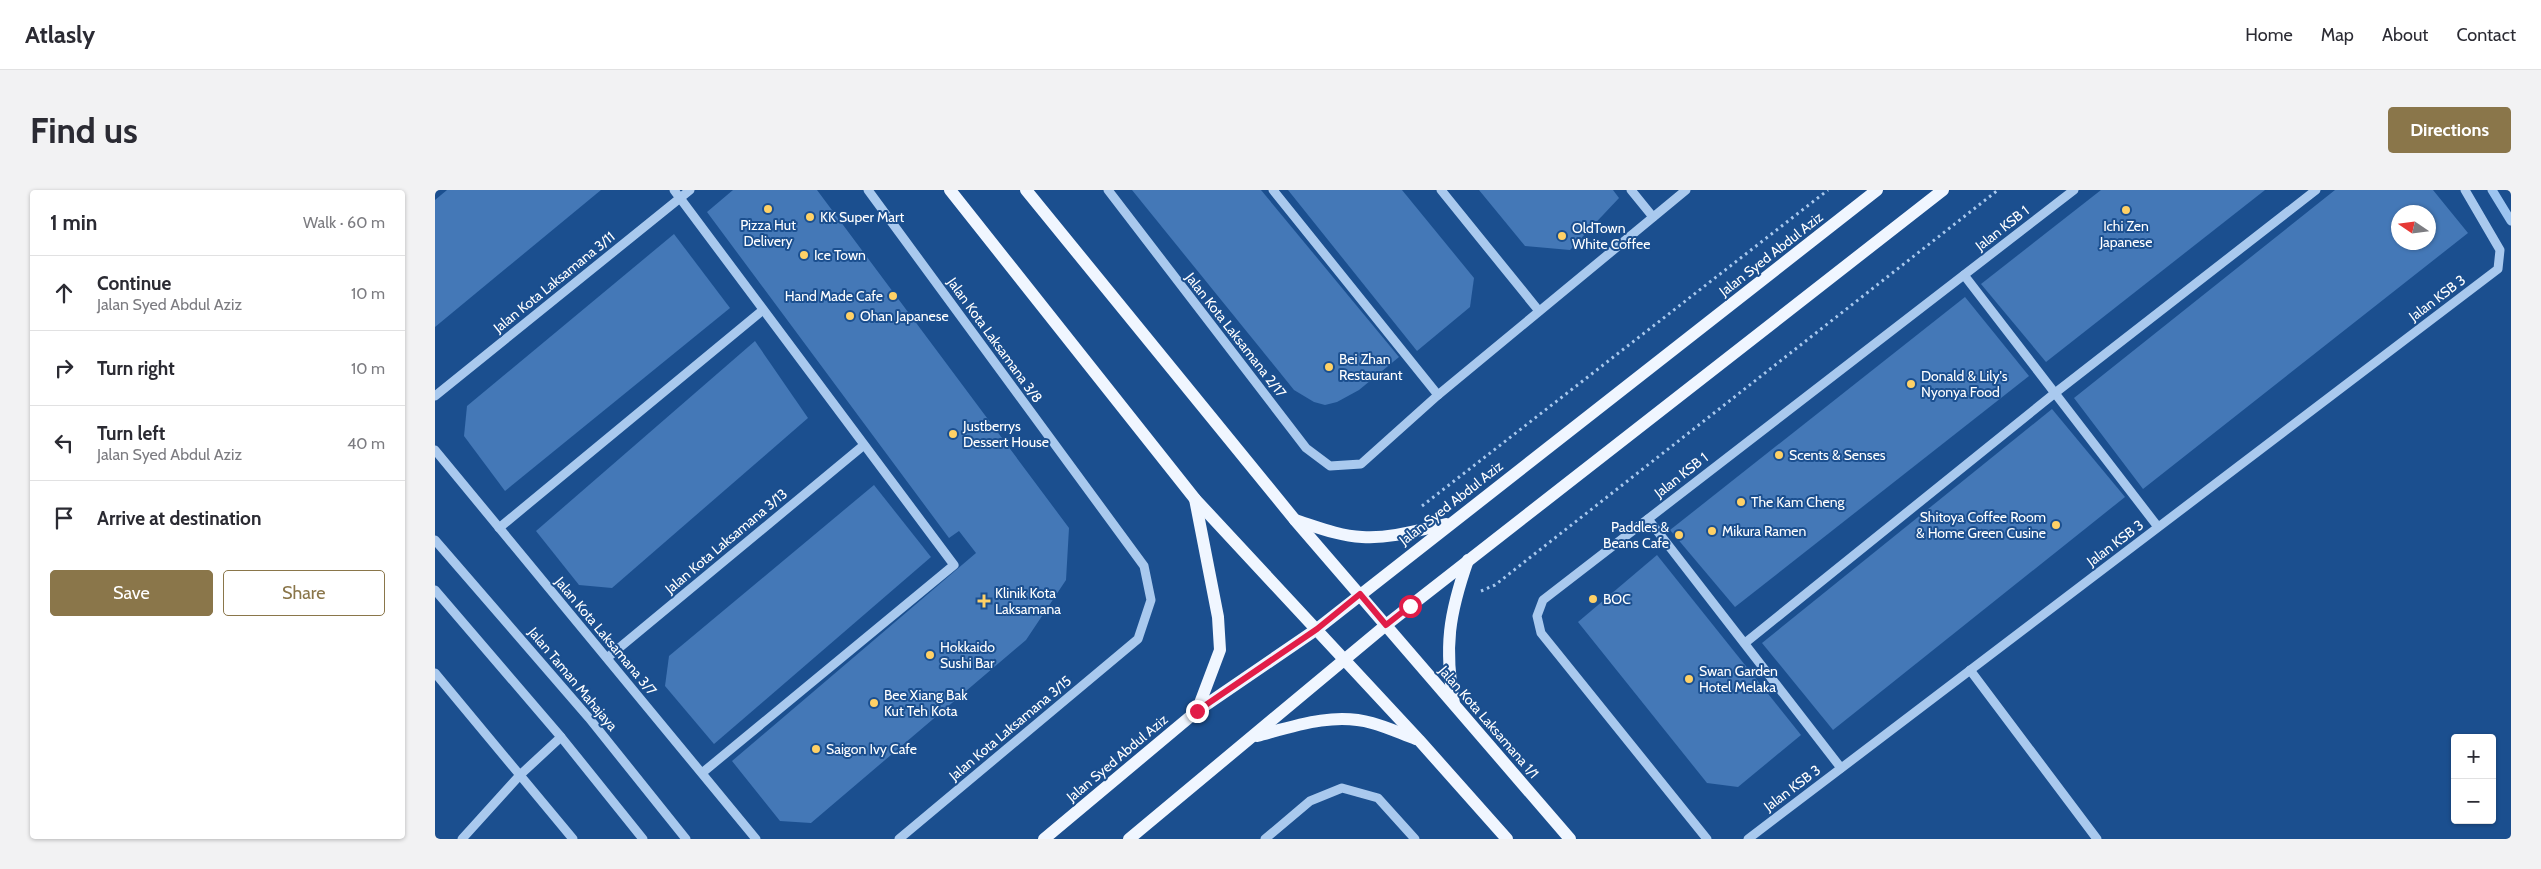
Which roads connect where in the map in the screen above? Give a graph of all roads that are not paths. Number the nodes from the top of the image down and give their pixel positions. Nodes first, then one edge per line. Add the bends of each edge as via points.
1 (674, 190) edge
2 (690, 190) edge
3 (868, 190) edge
4 (950, 190) edge
5 (1026, 190) edge
6 (1108, 190) edge
7 (1273, 190) edge
8 (1441, 190) edge
9 (1631, 190) edge
10 (1686, 190) edge
11 (1877, 190) edge
12 (1943, 190) edge
13 (2074, 190) edge
14 (2316, 190) edge
15 (2465, 190) edge
16 (680, 198) junction
17 (1653, 218) junction
18 (1964, 275) junction
19 (763, 310) junction
20 (1539, 311) junction
21 (2055, 393) junction
22 (1438, 395) junction
23 (435, 396) edge
24 (864, 445) junction
25 (435, 450) edge
26 (1195, 499) junction
27 (1648, 519) junction
28 (1295, 520) junction
29 (1450, 523) junction
30 (2158, 527) junction
31 (499, 528) junction
32 (435, 540) edge
33 (1468, 560) junction
34 (435, 590) edge
35 (1360, 594) junction
36 (1386, 625) junction
37 (1317, 629) junction
38 (1138, 639) joint
39 (1745, 644) junction
40 (607, 658) junction
41 (1344, 661) junction
42 (1970, 670) junction
43 (435, 673) edge
44 (1454, 704) junction
45 (1197, 711) junction
46 (561, 737) junction
47 (1252, 737) junction
48 (1419, 740) junction
49 (1841, 768) junction
50 (702, 773) junction
51 (520, 775) junction
52 (462, 839) edge
53 (573, 839) edge
54 (643, 839) edge
55 (686, 839) edge
56 (756, 839) edge
57 (899, 839) edge
58 (1044, 839) edge
59 (1129, 839) edge
60 (1265, 839) edge
61 (1415, 839) edge
62 (1507, 839) edge
63 (1570, 839) edge
64 (1707, 839) edge
65 (1748, 839) edge
66 (2097, 839) edge

1 - 16 street
2 - 16 street, Jalan Kota Laksamana 3/11
3 - 38 street, Jalan Kota Laksamana 3/8 via 1144,566 1151,600
4 - 26 main road
5 - 28 main road, Jalan Kota Laksamana 1/1
6 - 22 street, Jalan Kota Laksamana 2/17 via 1306,448 1330,466 1361,464
7 - 22 street
8 - 20 street
9 - 17 street
10 - 17 street
11 - 29 main road, Jalan Syed Abdul Aziz
12 - 33 main road
13 - 18 street, Jalan KSB 1
14 - 21 street
15 - 30 street, Jalan KSB 3 via 2500,250 2498,269
16 - 19 street
16 - 23 street, Jalan Kota Laksamana 3/11
17 - 20 street
18 - 21 street
18 - 27 street, Jalan KSB 1
19 - 24 street
19 - 31 street
20 - 22 street
21 - 30 street
21 - 39 street
24 - 40 street, Jalan Kota Laksamana 3/13
24 - 50 street via 954,565
25 - 31 street, Jalan Kota Laksamana 3/7
26 - 37 main road
26 - 45 main road via 1218,617 1220,650
27 - 39 street
27 - 64 street, Jalan KSB 1 via 1543,600 1537,616 1541,633
28 - 29 main road via 1337,534 1363,537
28 - 35 main road, Jalan Kota Laksamana 1/1
29 - 35 main road, Jalan Syed Abdul Aziz
30 - 42 street, Jalan KSB 3
31 - 40 street, Jalan Kota Laksamana 3/7
32 - 55 street, Jalan Taman Mahajaya via 589,718
33 - 36 main road
33 - 44 main road via 1453,602 1448,636 1449,678
34 - 46 street
35 - 36 main road, Jalan Kota Laksamana 1/1
35 - 37 main road, Jalan Syed Abdul Aziz
36 - 41 main road
36 - 44 main road, Jalan Kota Laksamana 1/1
37 - 41 main road
37 - 45 main road, Jalan Syed Abdul Aziz
38 - 57 street, Jalan Kota Laksamana 3/15
39 - 49 street
40 - 50 street, Jalan Kota Laksamana 3/7
41 - 47 main road
41 - 48 main road
42 - 49 street, Jalan KSB 3
42 - 66 street
43 - 51 street
44 - 63 main road, Jalan Kota Laksamana 1/1
45 - 58 main road, Jalan Syed Abdul Aziz
46 - 51 street
46 - 54 street
47 - 48 main road via 1311,722 1341,719 1371,722
47 - 59 main road
48 - 62 main road
49 - 65 street, Jalan KSB 3
50 - 56 street, Jalan Kota Laksamana 3/7
51 - 52 street
51 - 53 street
60 - 61 street via 1310,802 1342,788 1378,798

